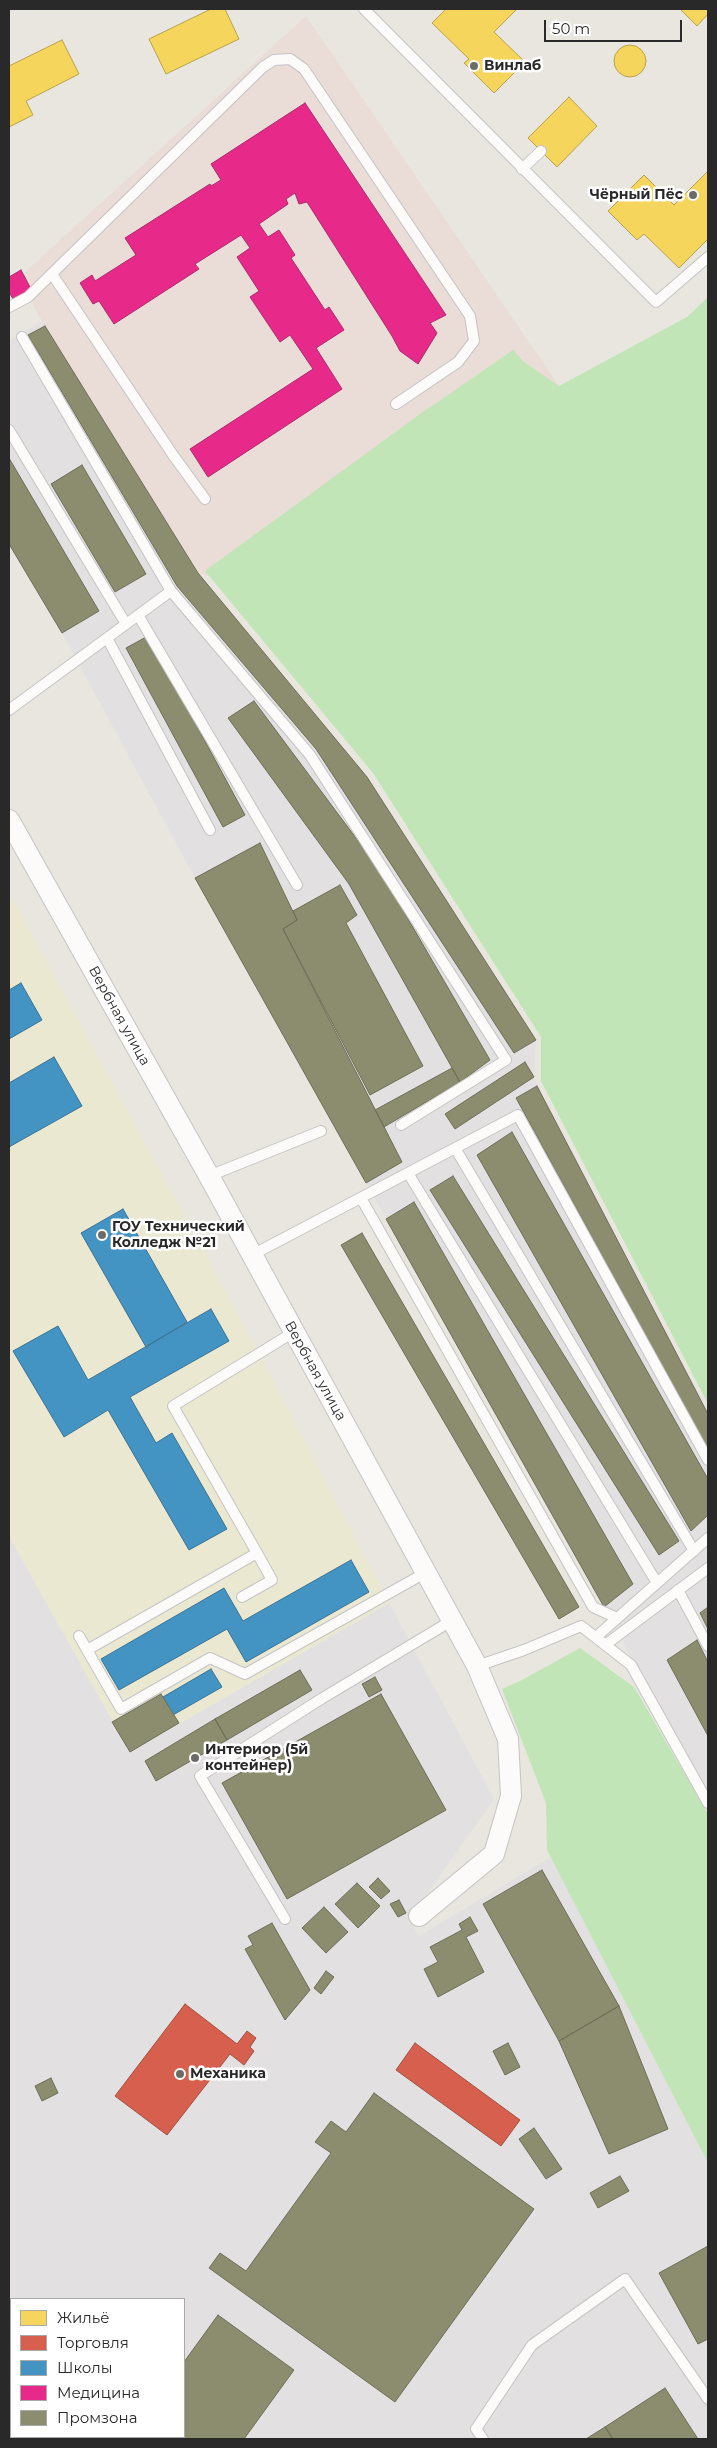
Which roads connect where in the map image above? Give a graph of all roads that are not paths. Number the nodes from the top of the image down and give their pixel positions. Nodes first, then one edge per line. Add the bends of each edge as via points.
1 (364, 9) edge
2 (541, 151) dead end
3 (522, 169) junction
4 (708, 257) edge
5 (52, 274) junction
6 (9, 307) edge
7 (22, 337) dead end
8 (396, 404) dead end
9 (9, 430) edge
10 (204, 498) dead end
11 (171, 591) junction
12 (138, 615) junction
13 (126, 624) junction
14 (107, 638) junction
15 (9, 710) edge
16 (9, 822) edge
17 (210, 830) dead end
18 (297, 885) dead end
19 (401, 1125) dead end
20 (321, 1131) dead end
21 (455, 1148) junction
22 (408, 1173) junction
23 (210, 1176) junction
24 (361, 1198) junction
25 (252, 1255) junction
26 (294, 1332) junction
27 (708, 1460) edge
28 (708, 1538) edge
29 (694, 1551) junction
30 (257, 1553) junction
31 (708, 1568) edge
32 (425, 1573) junction
33 (657, 1583) junction
34 (678, 1590) junction
35 (242, 1597) dead end
36 (617, 1618) junction
37 (451, 1620) junction
38 (79, 1636) dead end
39 (596, 1637) junction
40 (605, 1645) junction
41 (708, 1646) edge
42 (87, 1650) junction
43 (477, 1666) junction
44 (708, 1803) edge
45 (418, 1916) dead end
46 (286, 1919) dead end
47 (708, 2399) edge
48 (483, 2439) edge

1 - 3 lane
2 - 3 lane
3 - 4 lane via 656,302
5 - 6 lane via 28,297
5 - 8 lane via 263,67 274,60 290,59 304,69 470,316 474,341 458,362
5 - 10 lane
7 - 11 lane
9 - 13 lane
11 - 12 lane
11 - 19 lane via 310,755 506,1060
12 - 13 lane
12 - 18 lane
13 - 14 lane
14 - 15 lane
14 - 17 lane
16 - 23 street, Вербная улица
20 - 23 lane
21 - 22 lane
21 - 27 lane via 518,1115
21 - 29 lane
22 - 24 lane
22 - 33 lane
23 - 25 street, Вербная улица
24 - 25 lane
24 - 36 lane via 593,1607
25 - 26 street, Вербная улица
26 - 30 lane via 172,1406
26 - 32 street, Вербная улица
28 - 29 lane
29 - 33 lane
30 - 35 lane via 272,1580
30 - 42 lane
31 - 34 lane
32 - 37 street, Вербная улица
32 - 42 lane via 245,1674 210,1658 120,1709
33 - 36 lane
34 - 40 lane
34 - 41 lane
36 - 39 lane
37 - 43 street, Вербная улица
37 - 46 lane via 200,1776
38 - 42 lane
39 - 40 lane
39 - 43 lane via 582,1626
40 - 44 lane via 631,1665
43 - 45 street, Вербная улица via 508,1739 511,1796 494,1854
47 - 48 lane via 625,2279 532,2345 476,2429

